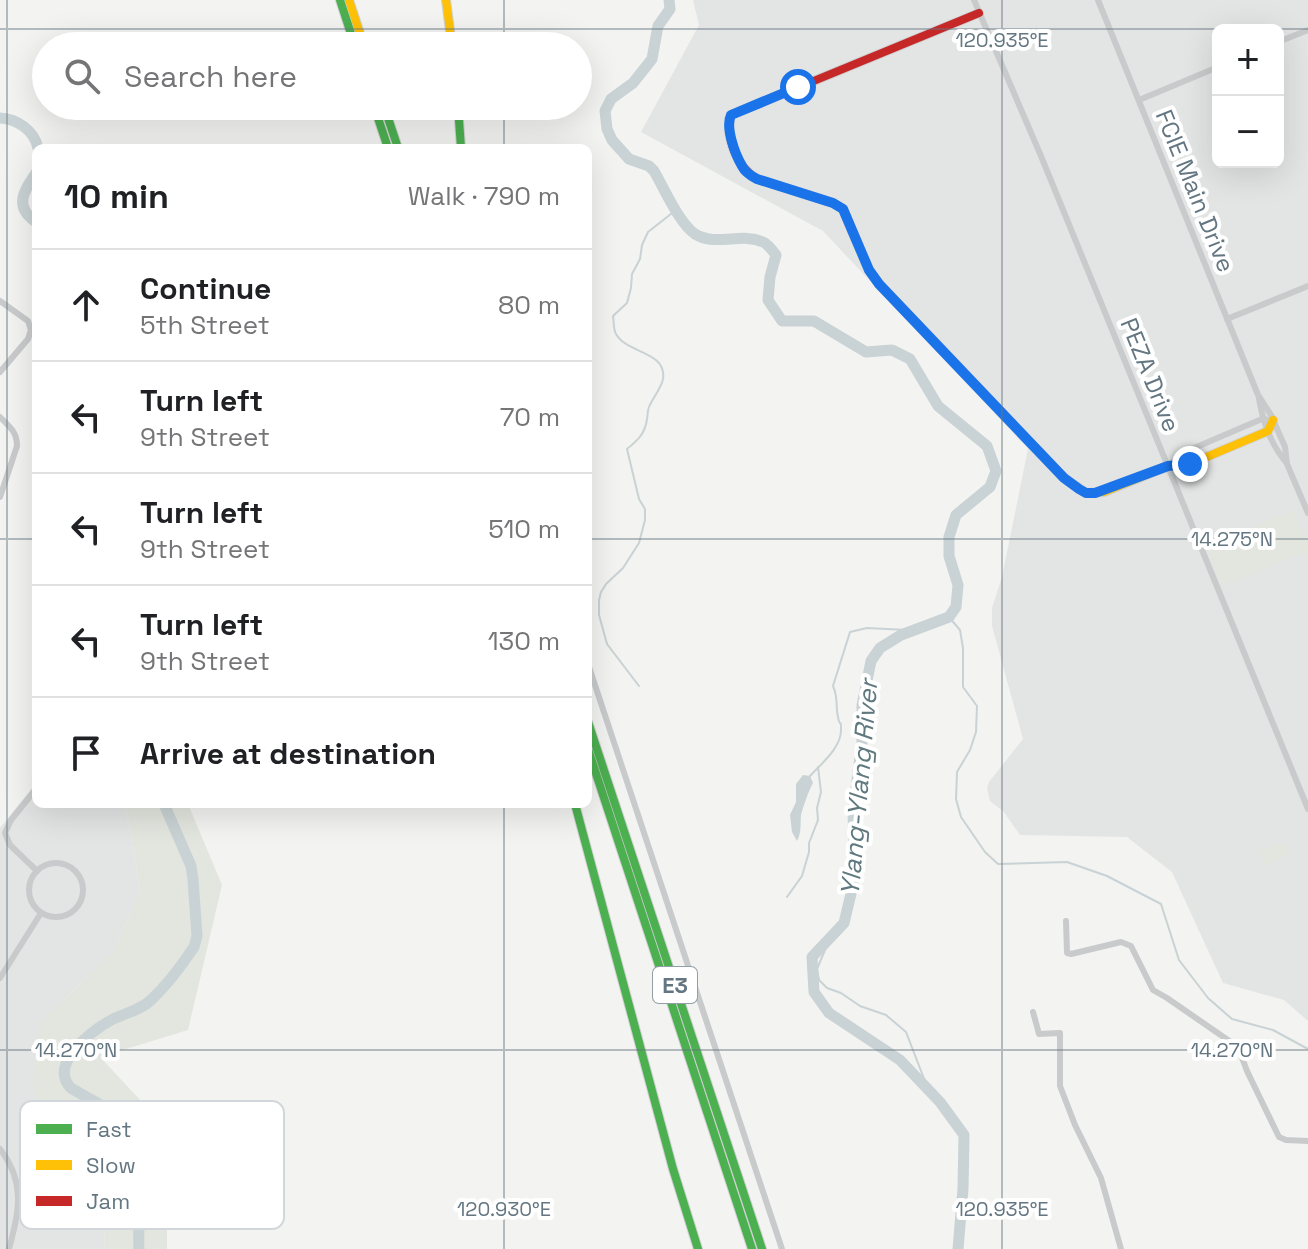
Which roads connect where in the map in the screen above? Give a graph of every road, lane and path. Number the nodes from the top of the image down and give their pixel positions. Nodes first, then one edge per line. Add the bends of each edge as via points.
1 (340, 0) edge
2 (349, 0) edge
3 (446, 0) edge
4 (974, 0) edge
5 (1098, 0) edge
6 (979, 13) junction
7 (1308, 30) edge
8 (350, 32) edge
9 (359, 32) edge
10 (450, 32) edge
11 (1284, 40) edge
12 (1212, 70) edge
13 (1139, 100) junction
14 (379, 120) edge
15 (389, 120) edge
16 (459, 120) edge
17 (387, 144) edge
18 (397, 144) edge
19 (461, 144) edge
20 (1308, 286) edge
21 (0, 301) edge
22 (1227, 319) junction
23 (0, 357) edge
24 (8, 363) junction
25 (0, 372) edge
26 (1258, 395) junction
27 (0, 417) edge
28 (1262, 419) junction
29 (1273, 420) junction
30 (1268, 431) junction
31 (1287, 464) junction
32 (1168, 466) junction
33 (0, 497) edge
34 (1308, 513) edge
35 (592, 676) edge
36 (592, 734) edge
37 (592, 761) edge
38 (32, 794) edge
39 (576, 808) edge
40 (1308, 809) edge
41 (37, 871) junction
42 (41, 913) junction
43 (1066, 921) dead end
44 (0, 978) edge
45 (1033, 1012) dead end
46 (1308, 1141) edge
47 (0, 1149) edge
48 (9, 1249) edge
49 (698, 1249) edge
50 (752, 1249) edge
51 (762, 1249) edge
52 (782, 1249) edge
53 (1121, 1249) edge

1 - 8 main road
2 - 9 main road
3 - 10 main road
4 - 6 street, PEZA Drive
5 - 13 street, FCIE Main Drive
6 - 32 street, PEZA Drive
6 - 32 main road via 731,115 728,126 742,167 757,179 843,209 879,284 1072,484 1095,493
7 - 11 street
12 - 13 street
13 - 22 street, FCIE Main Drive
14 - 17 main road
15 - 18 main road
16 - 19 main road
20 - 22 street
21 - 24 street via 28,321 31,330
22 - 26 street, FCIE Main Drive
23 - 24 street
24 - 25 street
26 - 28 street, FCIE Main Drive
26 - 29 street, FCIE Main Drive
27 - 33 street via 17,440
28 - 29 street
28 - 30 street, FCIE Main Drive
28 - 32 street via 1185,452
29 - 30 main road
29 - 31 street, FCIE Main Drive
30 - 31 street, FCIE Main Drive
30 - 32 main road via 1190,464
31 - 34 street, FCIE Main Drive
32 - 40 street, PEZA Drive
35 - 52 street
36 - 51 main road, E3
37 - 50 main road, E3
38 - 41 street via 5,833
39 - 49 main road
41 - 42 street via 28,893
41 - 42 street via 63,864 78,875 83,892 68,915
42 - 44 street
43 - 46 street via 1067,953 1121,942 1131,946 1153,990 1238,1047 1279,1137
45 - 53 street via 1039,1034 1060,1033 1060,1086 1101,1178
47 - 48 street via 18,1186

